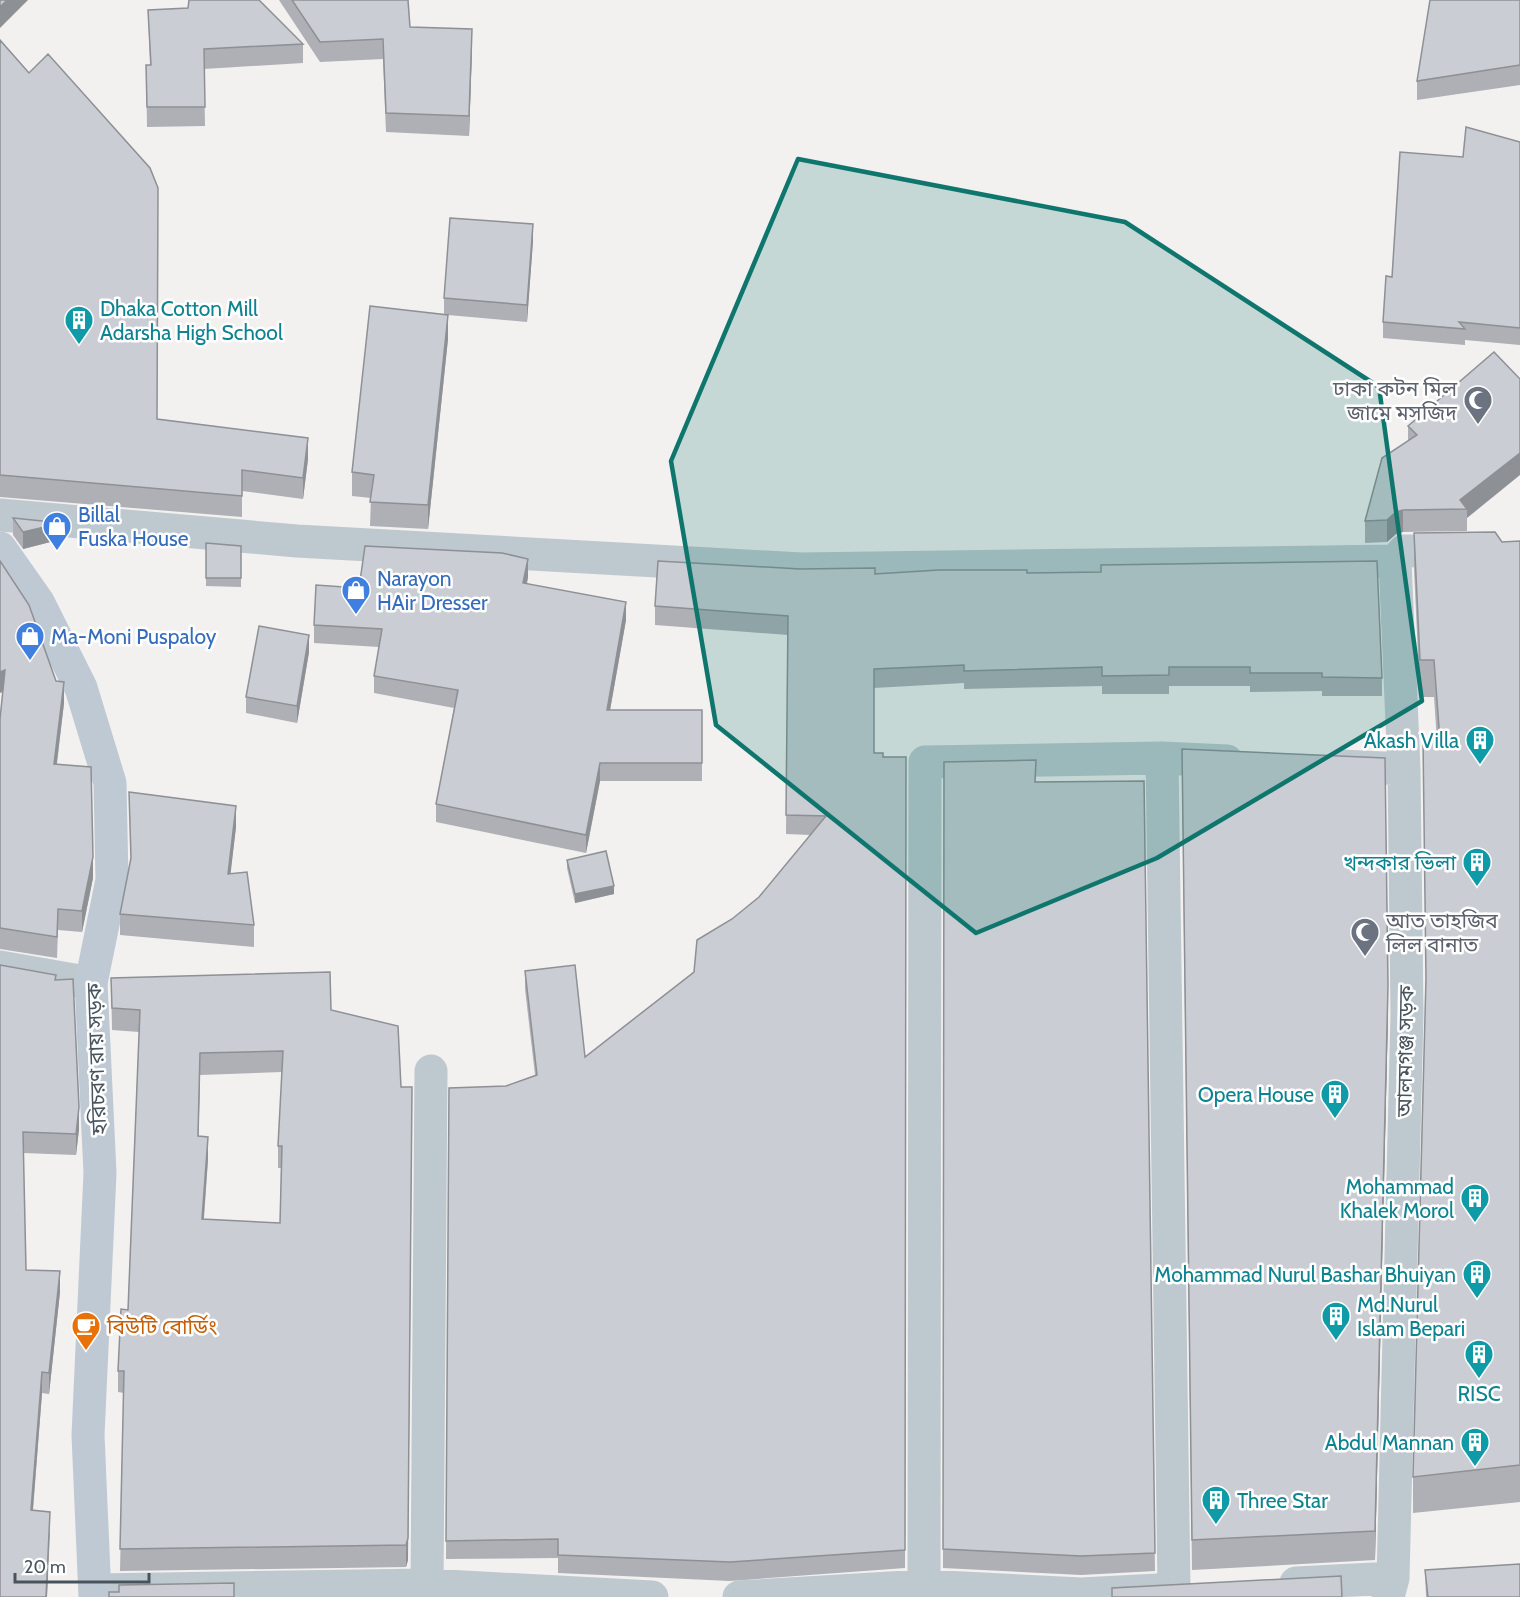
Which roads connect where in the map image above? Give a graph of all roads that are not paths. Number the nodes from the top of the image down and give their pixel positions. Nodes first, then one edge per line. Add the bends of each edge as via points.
1 (0, 515) edge
2 (0, 548) edge
3 (1439, 550) edge
4 (1395, 561) junction
5 (1162, 758) junction
6 (1254, 762) edge
7 (1312, 765) edge
8 (1404, 769) junction
9 (0, 967) edge
10 (91, 983) junction
11 (432, 1071) dead end
12 (1266, 1584) edge
13 (427, 1585) junction
14 (924, 1586) junction
15 (1208, 1587) edge
16 (1174, 1588) junction
17 (1391, 1588) edge
18 (95, 1593) edge
19 (652, 1597) edge
20 (739, 1597) edge

1 - 4 street via 297,541 801,569
2 - 10 main road, হরিচরণ রায় সড়ক via 38,602 81,688 110,783 112,880
3 - 4 street via 1404,551
4 - 8 street, আলমগঞ্জ সড়ক
5 - 6 street
5 - 14 street via 925,762
5 - 16 street
7 - 8 street
8 - 17 street, আলমগঞ্জ সড়ক via 1407,1026
9 - 10 street
10 - 18 main road, হরিচরণ রায় সড়ক via 100,1173 87,1435
11 - 13 street
12 - 17 street
13 - 18 street
13 - 19 street
14 - 16 street via 1081,1594
14 - 20 street
15 - 16 street

